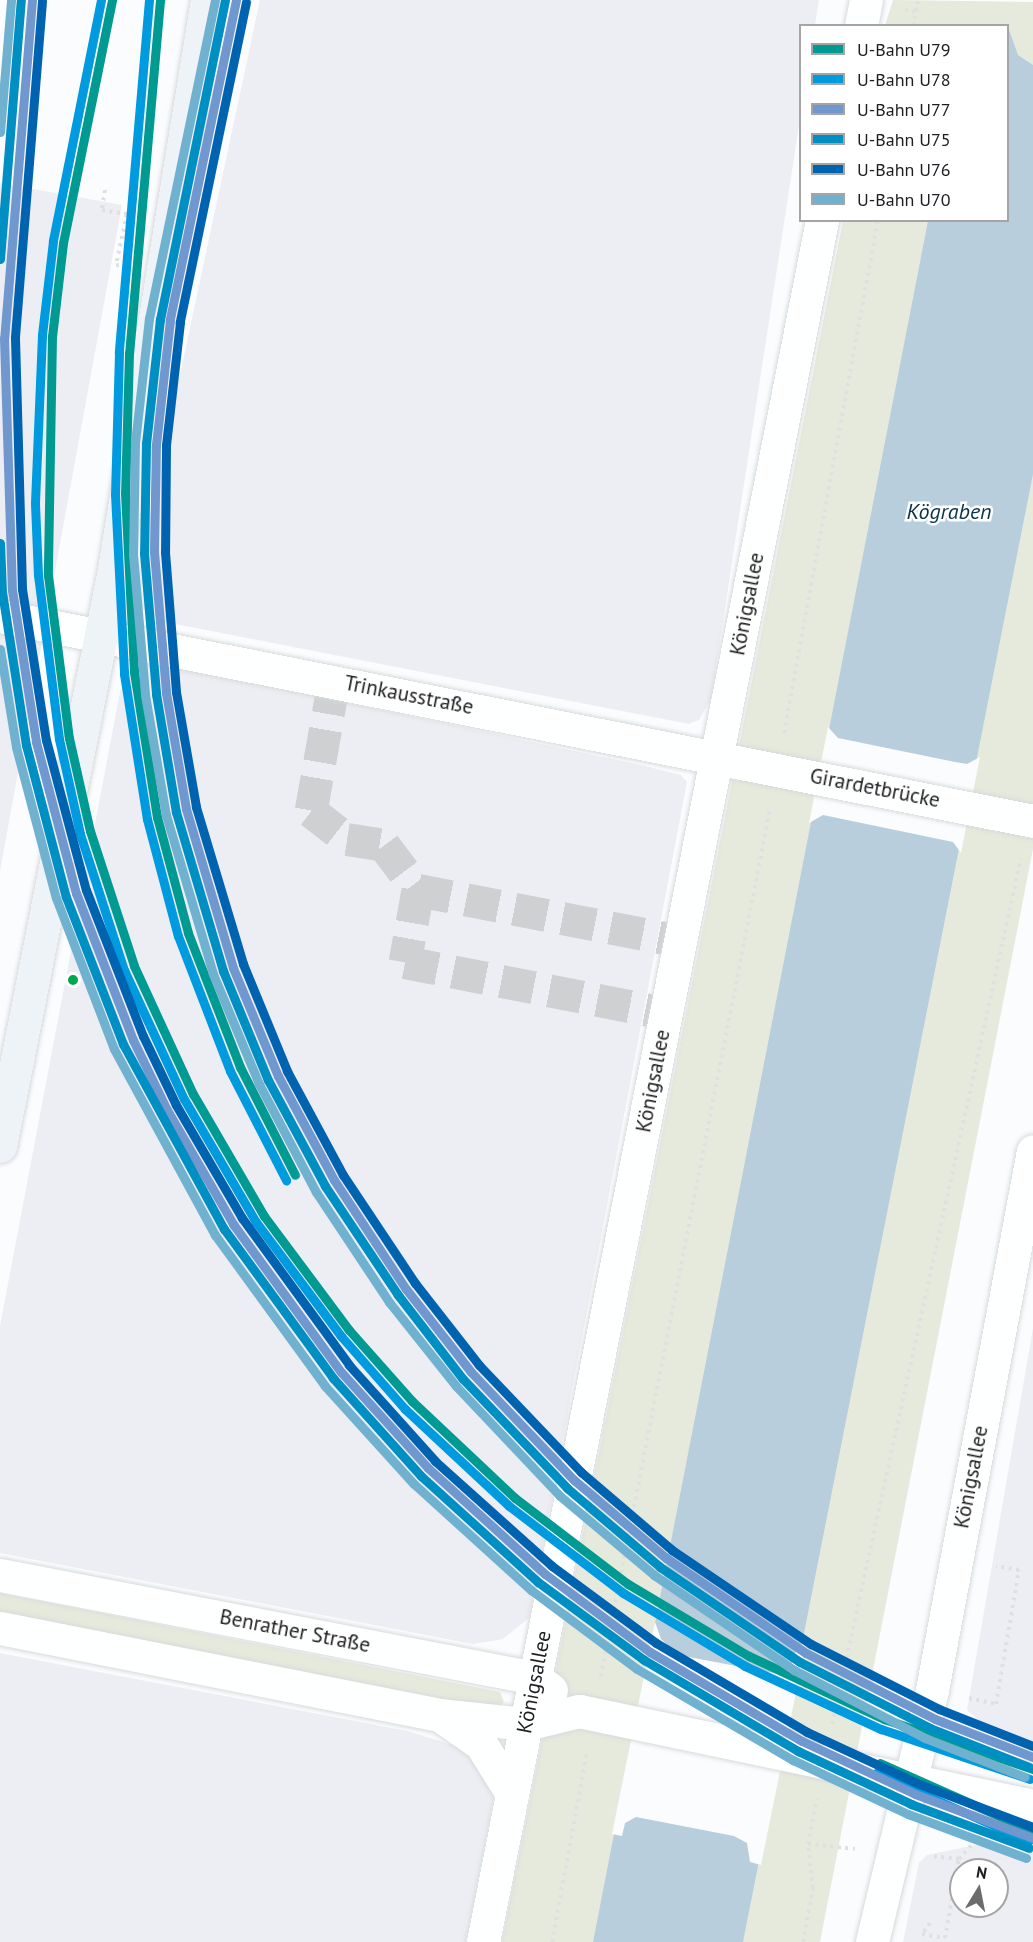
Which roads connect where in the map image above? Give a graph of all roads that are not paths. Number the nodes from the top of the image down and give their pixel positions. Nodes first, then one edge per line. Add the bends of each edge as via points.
1 (207, 0) edge
2 (866, 0) edge
3 (861, 24) edge
4 (822, 222) edge
5 (0, 616) edge
6 (101, 634) junction
7 (717, 758) junction
8 (1031, 821) edge
9 (0, 1146) edge
10 (1033, 1151) edge
11 (0, 1575) edge
12 (0, 1628) edge
13 (535, 1678) junction
14 (593, 1714) junction
15 (439, 1715) junction
16 (526, 1724) junction
17 (908, 1779) junction
18 (512, 1794) junction
19 (1033, 1806) edge
20 (483, 1942) edge
21 (872, 1942) edge

1 - 6 main road
2 - 3 street
4 - 7 street, Königsallee
5 - 6 street, Trinkausstraße
6 - 7 street, Trinkausstraße
6 - 9 main road
7 - 8 street, Girardetbrücke
7 - 13 street, Königsallee
10 - 17 street, Königsallee via 932,1690
11 - 13 street, Benrather Straße
12 - 15 street, Benrather Straße
13 - 14 street, Benrather Straße
13 - 16 street, Königsallee
14 - 16 street, Benrather Straße
14 - 17 street, Benrather Straße
15 - 16 street, Benrather Straße
15 - 18 street via 481,1744
16 - 18 street, Königsallee
17 - 19 street, Benrather Straße
17 - 21 street, Königsallee
18 - 20 street, Königsallee

